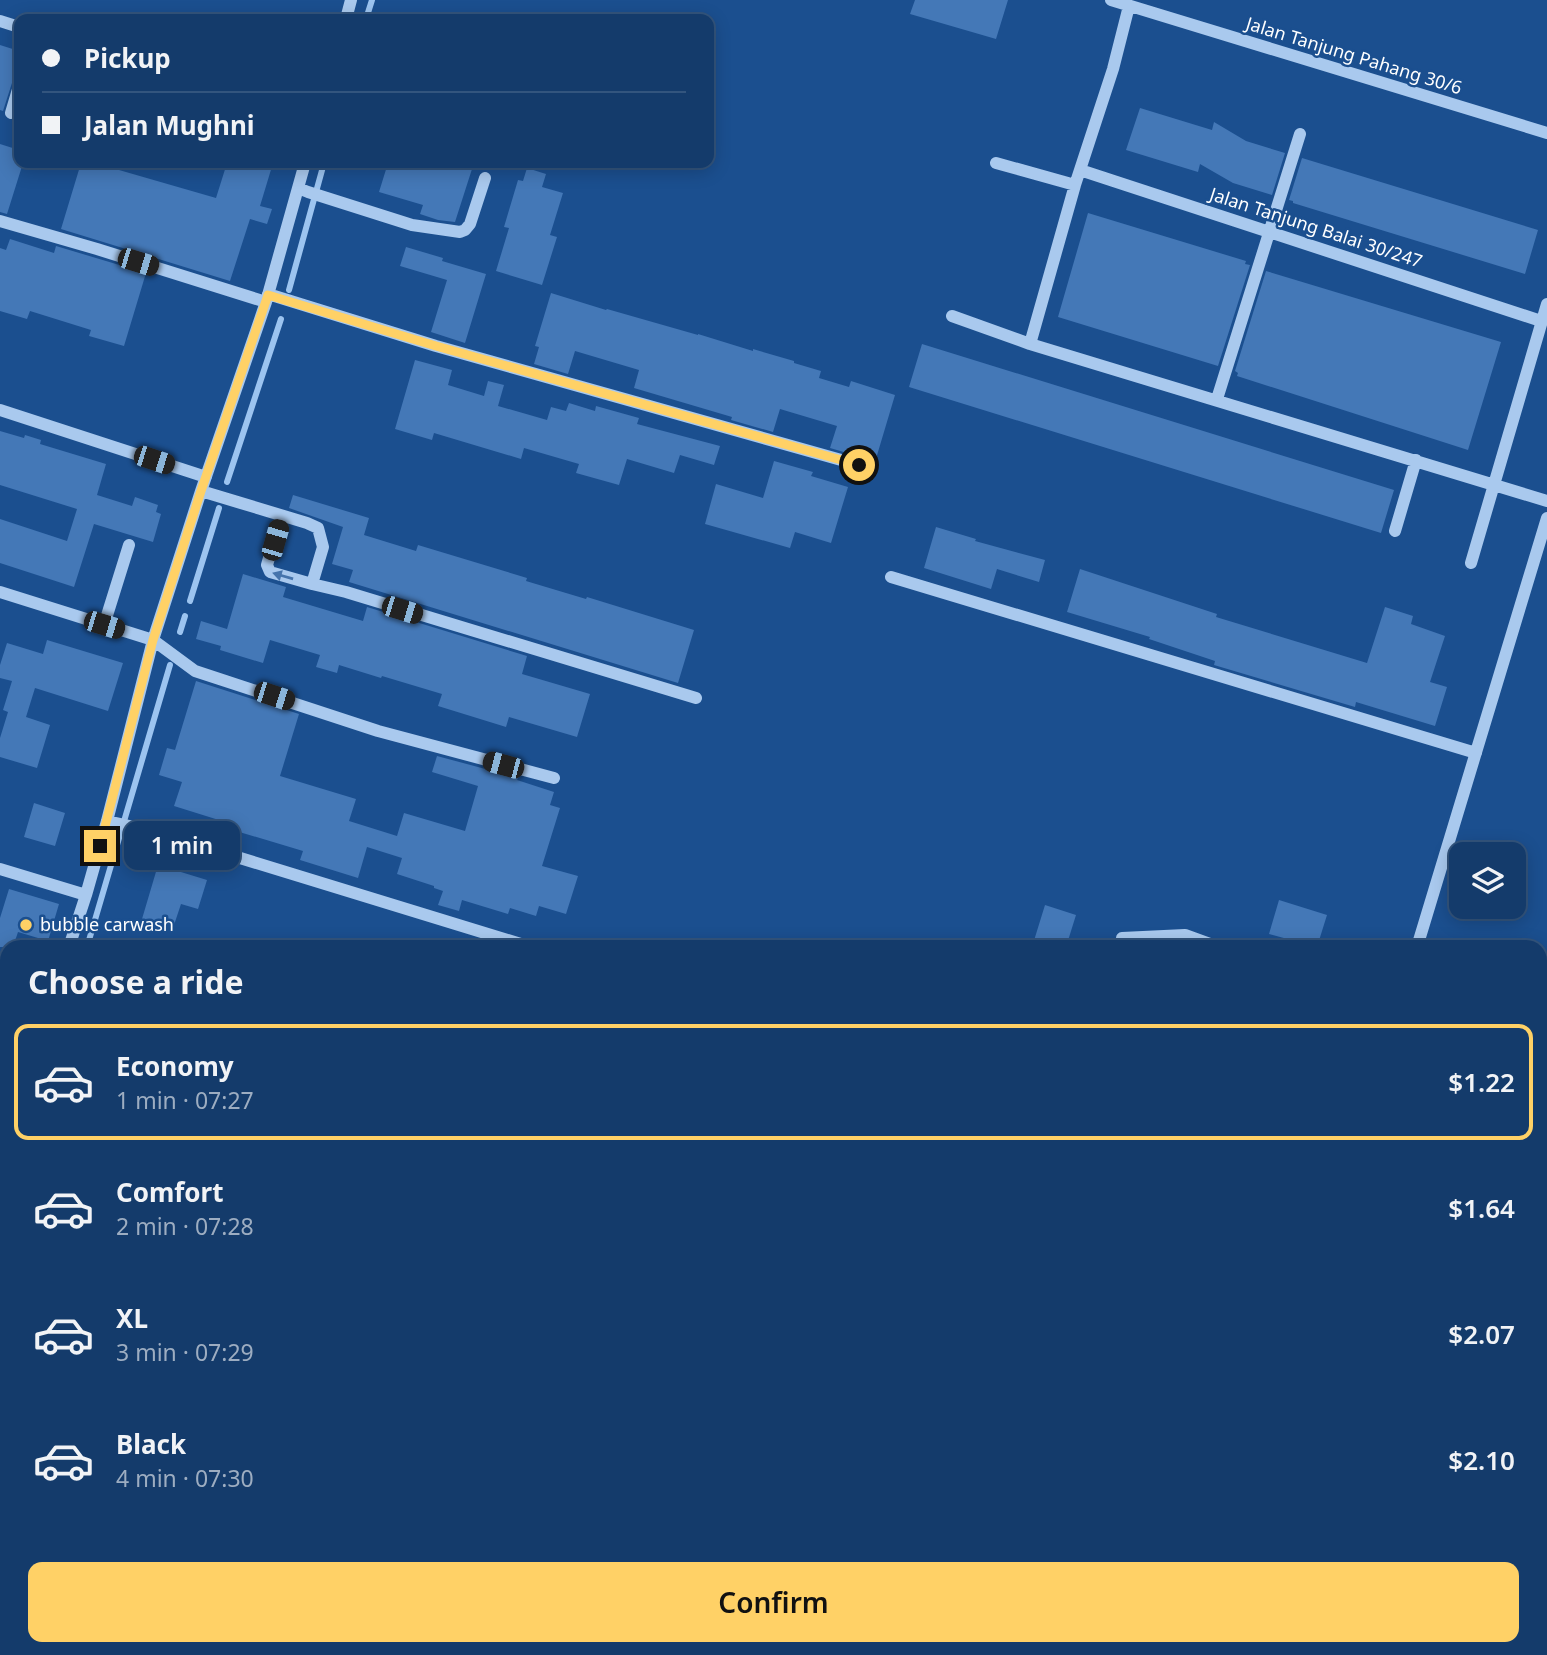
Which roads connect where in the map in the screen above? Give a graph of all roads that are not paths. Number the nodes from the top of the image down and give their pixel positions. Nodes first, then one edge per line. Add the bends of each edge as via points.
1 (1111, 0) edge
2 (1129, 6) junction
3 (14, 103) edge
4 (11, 113) dead end
5 (1547, 133) edge
6 (1300, 134) dead end
7 (996, 163) dead end
8 (305, 168) edge
9 (1080, 170) junction
10 (485, 178) dead end
11 (1075, 185) junction
12 (303, 190) junction
13 (0, 221) edge
14 (1270, 231) junction
15 (267, 298) junction
16 (1547, 304) edge
17 (951, 316) dead end
18 (1542, 321) junction
19 (1030, 344) junction
20 (1217, 399) junction
21 (0, 410) edge
22 (1416, 460) junction
23 (859, 465) dead end
24 (206, 477) junction
25 (1494, 485) junction
26 (201, 491) junction
27 (1547, 501) edge
28 (281, 516) junction
29 (1547, 518) edge
30 (1395, 531) dead end
31 (129, 545) dead end
32 (1471, 563) dead end
33 (891, 577) dead end
34 (312, 584) junction
35 (0, 592) edge
36 (104, 625) junction
37 (153, 640) junction
38 (696, 698) dead end
39 (1476, 753) junction
40 (554, 778) dead end
41 (107, 821) junction
42 (0, 869) edge
43 (86, 895) junction
44 (1122, 938) dead end
45 (71, 940) edge
46 (508, 940) edge
47 (1199, 940) edge
48 (1419, 940) edge

1 - 2 street, Jalan Tanjung Pahang 30/6
2 - 5 street, Jalan Tanjung Pahang 30/6
2 - 9 street
3 - 4 street
6 - 14 street
7 - 11 street
8 - 12 street
9 - 11 street
9 - 14 street, Jalan Tanjung Balai 30/247
10 - 12 street via 470,224 460,232 412,225
11 - 19 street
12 - 15 street
13 - 15 street
14 - 18 street, Jalan Tanjung Balai 30/247
14 - 20 street
15 - 23 street
15 - 24 street
16 - 18 street
17 - 19 street
18 - 25 street
19 - 20 street
20 - 22 street
21 - 24 street
22 - 25 street
22 - 30 street
24 - 26 street
25 - 27 street
25 - 32 street
26 - 28 street
26 - 37 street
28 - 34 street via 318,528 323,547
34 -> 28 street via 268,569
29 - 39 street
31 - 36 street
33 - 39 street
34 - 38 street
35 - 36 street
36 - 37 street
37 - 40 street via 195,671 378,731
37 - 41 street
39 - 48 street
41 - 43 street
41 - 46 street
42 - 43 street
43 - 45 street
44 - 47 street via 1185,935

